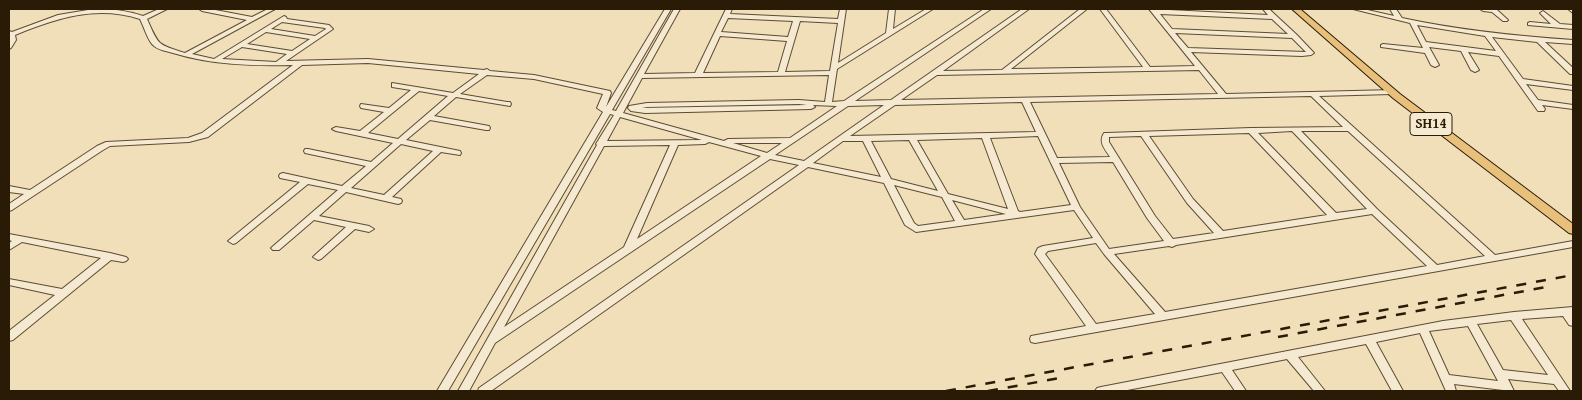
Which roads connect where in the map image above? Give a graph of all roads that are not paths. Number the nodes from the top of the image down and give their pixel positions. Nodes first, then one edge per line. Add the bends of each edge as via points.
1 (67, 9) edge
2 (164, 9) edge
3 (202, 9) edge
4 (272, 9) edge
5 (668, 9) edge
6 (677, 9) edge
7 (843, 9) edge
8 (892, 9) edge
9 (930, 9) edge
10 (988, 9) edge
11 (1026, 9) edge
12 (1084, 9) edge
13 (1103, 9) edge
14 (1266, 9) edge
15 (1296, 9) edge
16 (1304, 9) edge
17 (1356, 9) edge
18 (1393, 9) edge
19 (1483, 9) edge
20 (1493, 9) edge
21 (104, 10) edge
22 (1154, 11) edge
23 (78, 12) junction
24 (727, 12) edge
25 (1543, 13) dead end
26 (1275, 17) junction
27 (143, 18) junction
28 (253, 19) junction
29 (797, 19) junction
30 (1400, 20) junction
31 (1504, 20) dead end
32 (841, 21) junction
33 (1413, 23) junction
34 (1530, 24) dead end
35 (1558, 26) junction
36 (1573, 27) edge
37 (265, 30) junction
38 (1173, 31) junction
39 (11, 33) edge
40 (889, 33) junction
41 (717, 34) junction
42 (1295, 36) junction
43 (1488, 36) junction
44 (317, 38) junction
45 (792, 39) junction
46 (1540, 41) junction
47 (1573, 42) edge
48 (1424, 44) junction
49 (240, 45) junction
50 (1383, 46) dead end
51 (9, 47) edge
52 (1463, 49) junction
53 (1186, 50) junction
54 (1428, 51) junction
55 (293, 53) junction
56 (1501, 54) junction
57 (186, 55) junction
58 (215, 61) junction
59 (300, 63) junction
60 (277, 64) junction
61 (1435, 65) dead end
62 (1200, 68) junction
63 (1148, 69) junction
64 (833, 70) junction
65 (1475, 70) dead end
66 (487, 71) junction
67 (1003, 72) junction
68 (1573, 72) edge
69 (935, 73) junction
70 (781, 74) junction
71 (698, 75) junction
72 (639, 76) junction
73 (1521, 82) junction
74 (395, 85) dead end
75 (1573, 88) edge
76 (417, 89) junction
77 (1392, 92) junction
78 (607, 93) junction
79 (618, 94) junction
80 (1313, 94) junction
81 (454, 95) junction
82 (1224, 96) junction
83 (1025, 100) junction
84 (1536, 102) junction
85 (891, 103) junction
86 (508, 104) dead end
87 (825, 104) junction
88 (846, 104) junction
89 (364, 106) dead end
90 (1573, 107) edge
91 (1541, 109) dead end
92 (390, 111) junction
93 (615, 111) junction
94 (429, 117) junction
95 (486, 128) dead end
96 (1350, 128) junction
97 (336, 129) dead end
98 (1294, 129) junction
99 (1251, 130) junction
100 (1143, 133) junction
101 (362, 134) junction
102 (1041, 134) junction
103 (985, 136) junction
104 (912, 138) junction
105 (842, 139) junction
106 (866, 139) junction
107 (793, 140) junction
108 (716, 141) junction
109 (400, 142) junction
110 (675, 142) junction
111 (600, 144) junction
112 (440, 149) junction
113 (308, 151) dead end
114 (457, 152) dead end
115 (769, 156) junction
116 (1115, 159) junction
117 (1054, 161) junction
118 (373, 164) junction
119 (806, 164) junction
120 (283, 176) dead end
121 (307, 181) junction
122 (888, 181) junction
123 (9, 189) edge
124 (345, 189) junction
125 (32, 193) junction
126 (945, 196) junction
127 (386, 198) junction
128 (398, 201) dead end
129 (1076, 207) junction
130 (9, 208) edge
131 (1374, 211) junction
132 (1016, 214) junction
133 (1333, 216) junction
134 (312, 217) junction
135 (1573, 221) edge
136 (961, 223) junction
137 (353, 226) junction
138 (369, 229) dead end
139 (1573, 230) edge
140 (1222, 235) junction
141 (9, 237) edge
142 (20, 239) junction
143 (1099, 240) junction
144 (232, 241) dead end
145 (1172, 244) junction
146 (1573, 244) edge
147 (9, 247) edge
148 (276, 248) dead end
149 (628, 250) junction
150 (1107, 252) junction
151 (110, 256) junction
152 (318, 257) dead end
153 (123, 259) dead end
154 (1494, 259) junction
155 (1436, 269) junction
156 (9, 282) edge
157 (64, 293) junction
158 (1570, 311) edge
159 (1514, 316) junction
160 (1162, 317) junction
161 (1471, 322) junction
162 (1573, 322) edge
163 (1094, 329) junction
164 (1423, 329) junction
165 (9, 337) edge
166 (1035, 339) dead end
167 (492, 340) junction
168 (1370, 341) junction
169 (1291, 356) junction
170 (1226, 368) junction
171 (1500, 374) junction
172 (1445, 378) junction
173 (1557, 380) junction
174 (1508, 389) edge
175 (442, 391) edge
176 (463, 391) edge
177 (483, 391) edge
178 (1101, 391) edge
179 (1241, 391) edge
180 (1320, 391) edge
181 (1398, 391) edge
182 (1452, 391) edge
183 (1564, 391) edge

1 - 23 street
2 - 27 street
3 - 28 street
4 - 28 street
5 - 79 street
6 - 72 street
7 - 32 street
8 - 40 street
9 - 40 street
10 - 88 street
11 - 69 street
12 - 67 street
13 - 63 street
14 - 26 street
15 - 77 main road, SH14
16 - 135 main road, SH14 via 1434,118
17 - 30 street
18 - 30 street
19 - 20 street
20 - 31 street
21 - 23 street
21 - 27 street via 127,12
22 - 26 street
22 - 38 street
23 - 39 street
24 - 29 street
24 - 41 street
25 - 35 street
26 - 42 street
27 - 57 street via 154,42
28 - 57 street
29 - 32 street
29 - 45 street
30 - 33 street
32 - 64 street
33 - 43 street
33 - 48 street
34 - 35 street
35 - 36 street
37 - 44 street
37 - 44 street via 283,19 330,27
37 - 49 street
38 - 42 street
38 - 53 street
39 - 51 street via 13,40
40 - 64 street
41 - 45 street
41 - 71 street
42 - 53 street via 1311,53
43 - 46 street
43 - 56 street
44 - 55 street
45 - 70 street
46 - 47 street
46 - 68 street
48 - 52 street
48 - 54 street
49 - 55 street
49 - 58 street
50 - 54 street
52 - 56 street
52 - 65 street
53 - 62 street
54 - 61 street
55 - 60 street
56 - 73 street
57 - 58 street
58 - 60 street
59 - 60 street
59 - 66 street via 368,61
59 - 125 street via 197,139 109,144
62 - 63 street
62 - 82 street
63 - 67 street
64 - 70 street
64 - 87 street
66 - 78 street via 550,80
66 - 81 street
67 - 69 street
69 - 85 street
70 - 71 street
71 - 72 street
72 - 93 street
73 - 75 street
73 - 84 street
74 - 76 street
76 - 81 street
76 - 92 street
77 - 80 street
77 - 139 main road, SH14
78 - 79 street
78 - 93 street via 601,108
79 - 93 street
80 - 82 street
80 - 96 street
81 - 86 street
81 - 94 street
82 - 83 street
83 - 85 street
83 - 102 street
84 - 90 street
84 - 91 street
85 - 88 street
85 - 105 street
87 - 88 street
87 - 93 street via 789,108 645,111 632,108
88 - 107 street
89 - 92 street
92 - 101 street
93 - 108 street
93 - 111 street
93 - 175 street
94 - 95 street
94 - 109 street
96 - 98 street
96 - 154 street
97 - 101 street
98 - 99 street
98 - 131 street
99 - 100 street
99 - 133 street
100 - 116 street via 1107,135 1105,142
100 - 140 street via 1190,201
101 - 109 street
102 - 103 street
102 - 117 street
103 - 104 street
103 - 132 street
104 - 106 street
104 - 126 street
105 - 106 street
105 - 119 street
106 - 122 street
107 - 108 street
107 - 115 street
108 - 110 street
108 - 115 street
109 - 112 street
109 - 118 street
110 - 111 street
110 - 149 street
111 - 167 street
112 - 114 street
112 - 127 street
113 - 118 street
115 - 119 street
115 - 149 street
116 - 117 street
116 - 145 street via 1151,218
117 - 129 street
118 - 124 street
119 - 122 street
119 - 177 street
120 - 121 street
121 - 124 street
121 - 144 street
122 - 126 street
122 - 136 street via 910,224 916,229
123 - 125 street
124 - 127 street
124 - 134 street
125 - 130 street
126 - 132 street
126 - 136 street
127 - 128 street
129 - 132 street
129 - 143 street
131 - 133 street
131 - 155 street
132 - 136 street
133 - 140 street
134 - 137 street
134 - 148 street
137 - 138 street
137 - 152 street
140 - 145 street
141 - 142 street
142 - 147 street
142 - 151 street
143 - 150 street
143 - 163 street via 1046,248 1040,254
145 - 150 street
146 - 154 street
149 - 167 street
150 - 160 street
151 - 153 street
151 - 157 street
154 - 155 street
155 - 160 street
156 - 157 street
157 - 165 street
158 - 159 street
158 - 162 street
159 - 161 street
159 - 173 street
160 - 163 street
161 - 164 street
161 - 171 street
163 - 166 street
164 - 168 street
164 - 172 street
167 - 176 street
168 - 169 street
168 - 181 street
169 - 170 street
169 - 180 street
170 - 178 street
170 - 179 street
171 - 173 street
171 - 174 street
172 - 174 street
172 - 182 street
173 - 183 street

